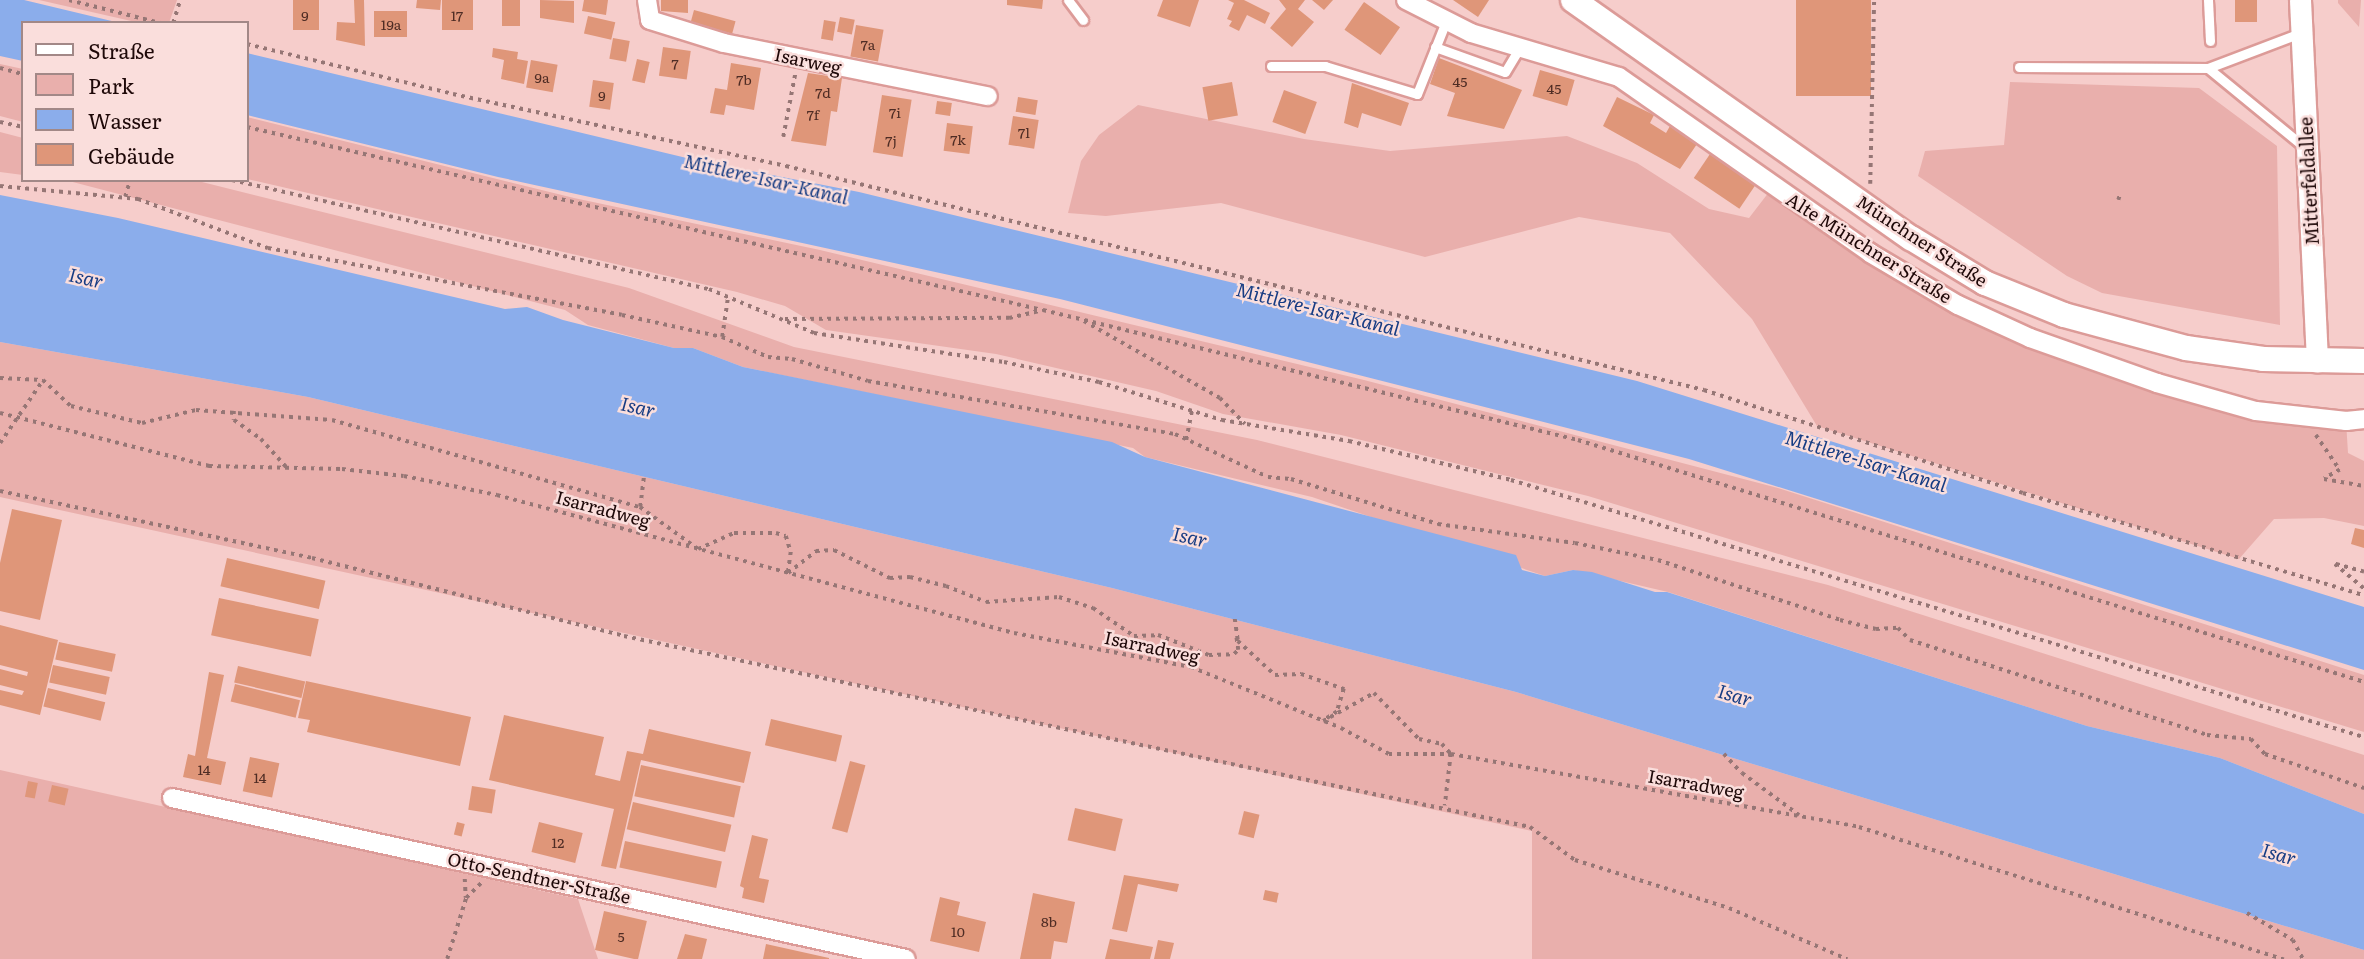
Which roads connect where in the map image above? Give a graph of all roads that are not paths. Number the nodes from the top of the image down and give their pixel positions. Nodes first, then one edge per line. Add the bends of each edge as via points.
1 (647, 0) edge
2 (1068, 0) edge
3 (1406, 0) edge
4 (1573, 0) edge
5 (2208, 0) edge
6 (2300, 0) edge
7 (1083, 20) dead end
8 (1446, 21) junction
9 (2301, 32) junction
10 (2210, 41) dead end
11 (1436, 47) junction
12 (1519, 49) junction
13 (1271, 66) dead end
14 (2019, 67) dead end
15 (2208, 68) junction
16 (988, 96) dead end
17 (2307, 149) junction
18 (2364, 361) edge
19 (2318, 362) junction
20 (2364, 419) edge
21 (172, 798) dead end
22 (905, 959) edge

1 - 16 street, Isarweg via 650,20 797,58
2 - 7 lane
3 - 8 street, Alte Münchner Straße
4 - 19 main road, Münchner Straße via 1911,238 1985,283 2064,315 2186,348
5 - 10 lane
6 - 9 street, Mitterfeldallee
8 - 11 lane
8 - 12 street, Alte Münchner Straße
9 - 15 lane
9 - 17 street, Mitterfeldallee
11 - 12 lane via 1505,72
11 - 13 lane via 1417,94 1412,95 1325,66
12 - 20 street, Alte Münchner Straße via 1619,77 1870,253 2018,333 2157,383 2256,411
14 - 15 lane
15 - 17 lane
17 - 19 street, Mitterfeldallee
18 - 19 main road, Münchner Straße
21 - 22 street, Otto-Sendtner-Straße

